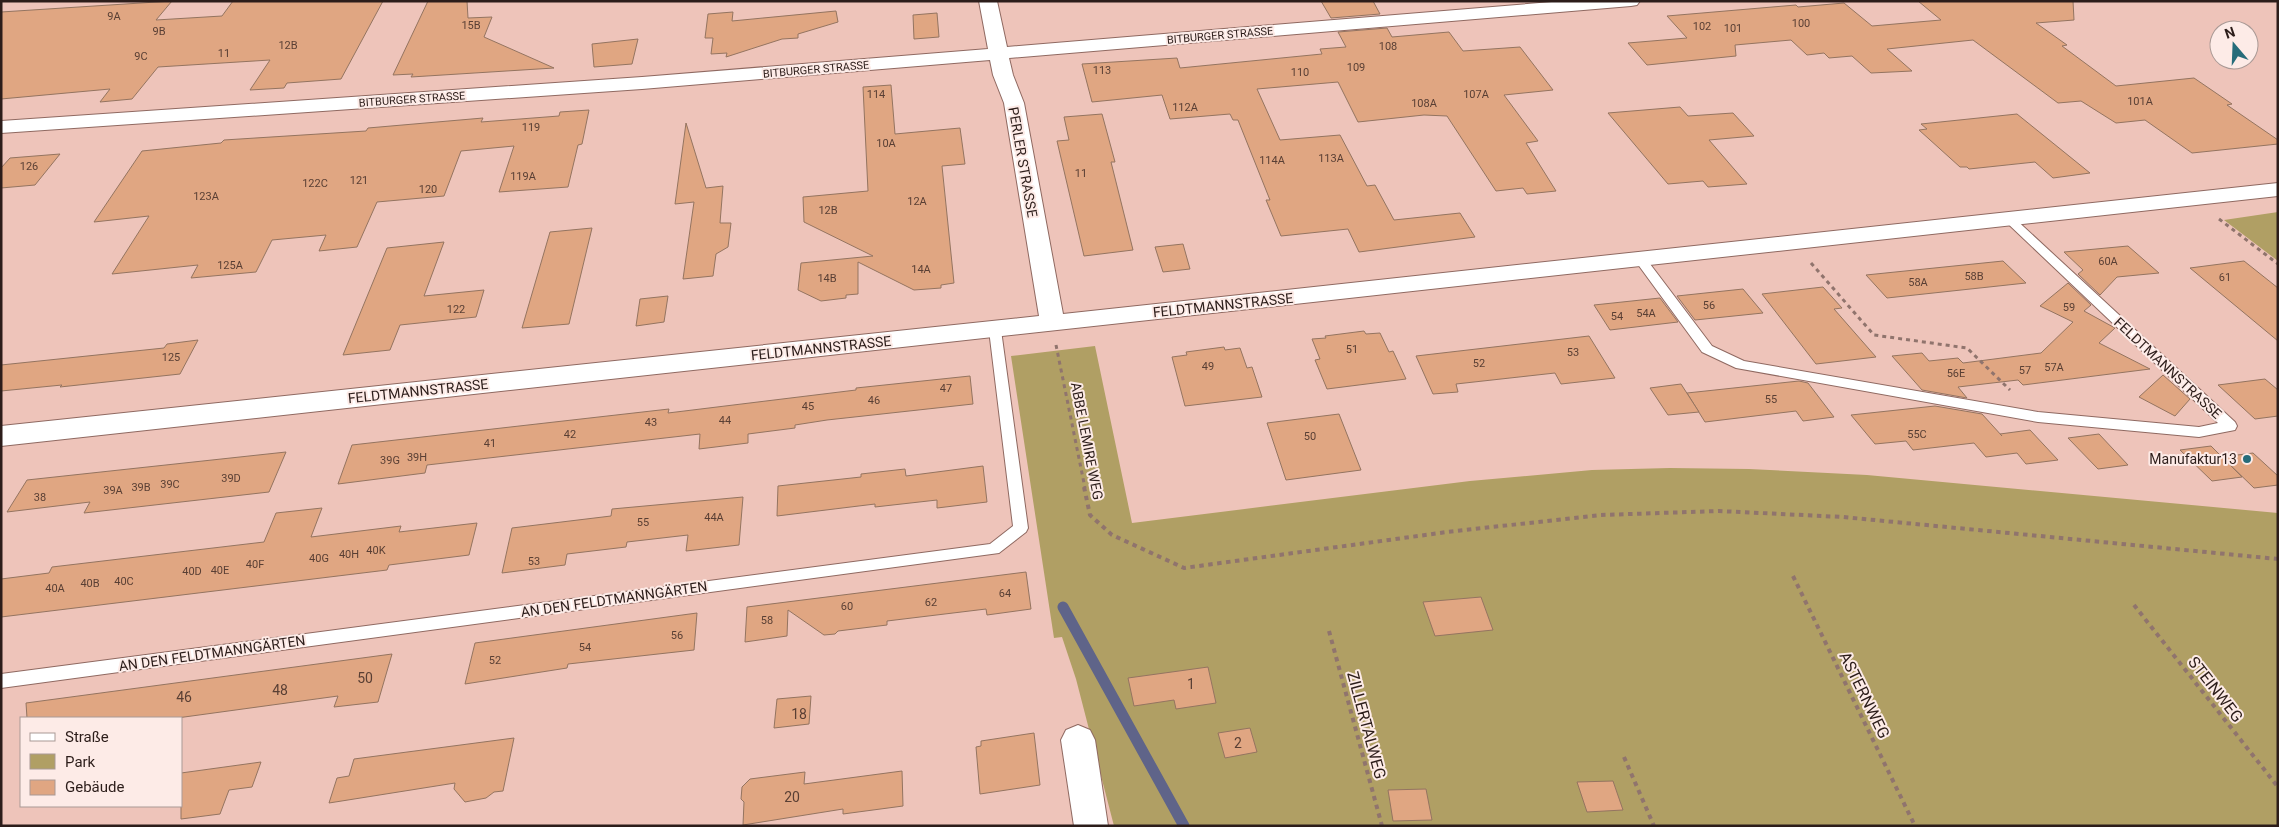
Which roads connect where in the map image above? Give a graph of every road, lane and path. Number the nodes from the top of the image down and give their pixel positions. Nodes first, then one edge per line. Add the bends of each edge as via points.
1 (988, 1) edge
2 (1631, 1) edge
3 (998, 53) junction
4 (1, 127) edge
5 (2278, 188) edge
6 (2193, 199) junction
7 (2008, 218) junction
8 (1792, 242) junction
9 (1640, 259) junction
10 (2278, 264) edge
11 (1052, 324) junction
12 (995, 330) junction
13 (2038, 417) junction
14 (1, 436) edge
15 (2278, 559) edge
16 (1793, 576) dead end
17 (2134, 605) dead end
18 (1329, 631) dead end
19 (1, 681) edge
20 (1078, 740) dead end
21 (1624, 757) dead end
22 (2278, 787) edge
23 (1091, 826) edge
24 (1382, 826) edge
25 (1654, 826) edge
26 (1915, 826) edge

1 - 3 street, PERLER STRASSE
2 - 3 street, BITBURGER STRASSE
3 - 4 street, BITBURGER STRASSE via 642,83
3 - 11 street, PERLER STRASSE via 1014,103
5 - 6 street, FELDTMANNSTRASSE
6 - 7 street, FELDTMANNSTRASSE
6 - 10 path
7 - 8 street, FELDTMANNSTRASSE
7 - 13 lane, FELDTMANNSTRASSE via 2230,426 2199,432
8 - 9 street, FELDTMANNSTRASSE
8 - 13 path via 1874,335 1967,348
9 - 11 street, FELDTMANNSTRASSE
9 - 13 lane, FELDTMANNSTRASSE via 1707,349 1740,365
11 - 12 street, FELDTMANNSTRASSE
11 - 15 path, ABBE LEMIRE WEG via 1090,515 1112,535 1184,568 1601,515 1719,511 1843,517
12 - 14 street, FELDTMANNSTRASSE
12 - 19 lane, AN DEN FELDTMANNGÄRTEN via 1021,528 994,549
16 - 26 path, ASTERNWEG
17 - 22 path, STEINWEG
18 - 24 path, ZILLERTALWEG
20 - 23 street
21 - 25 path

